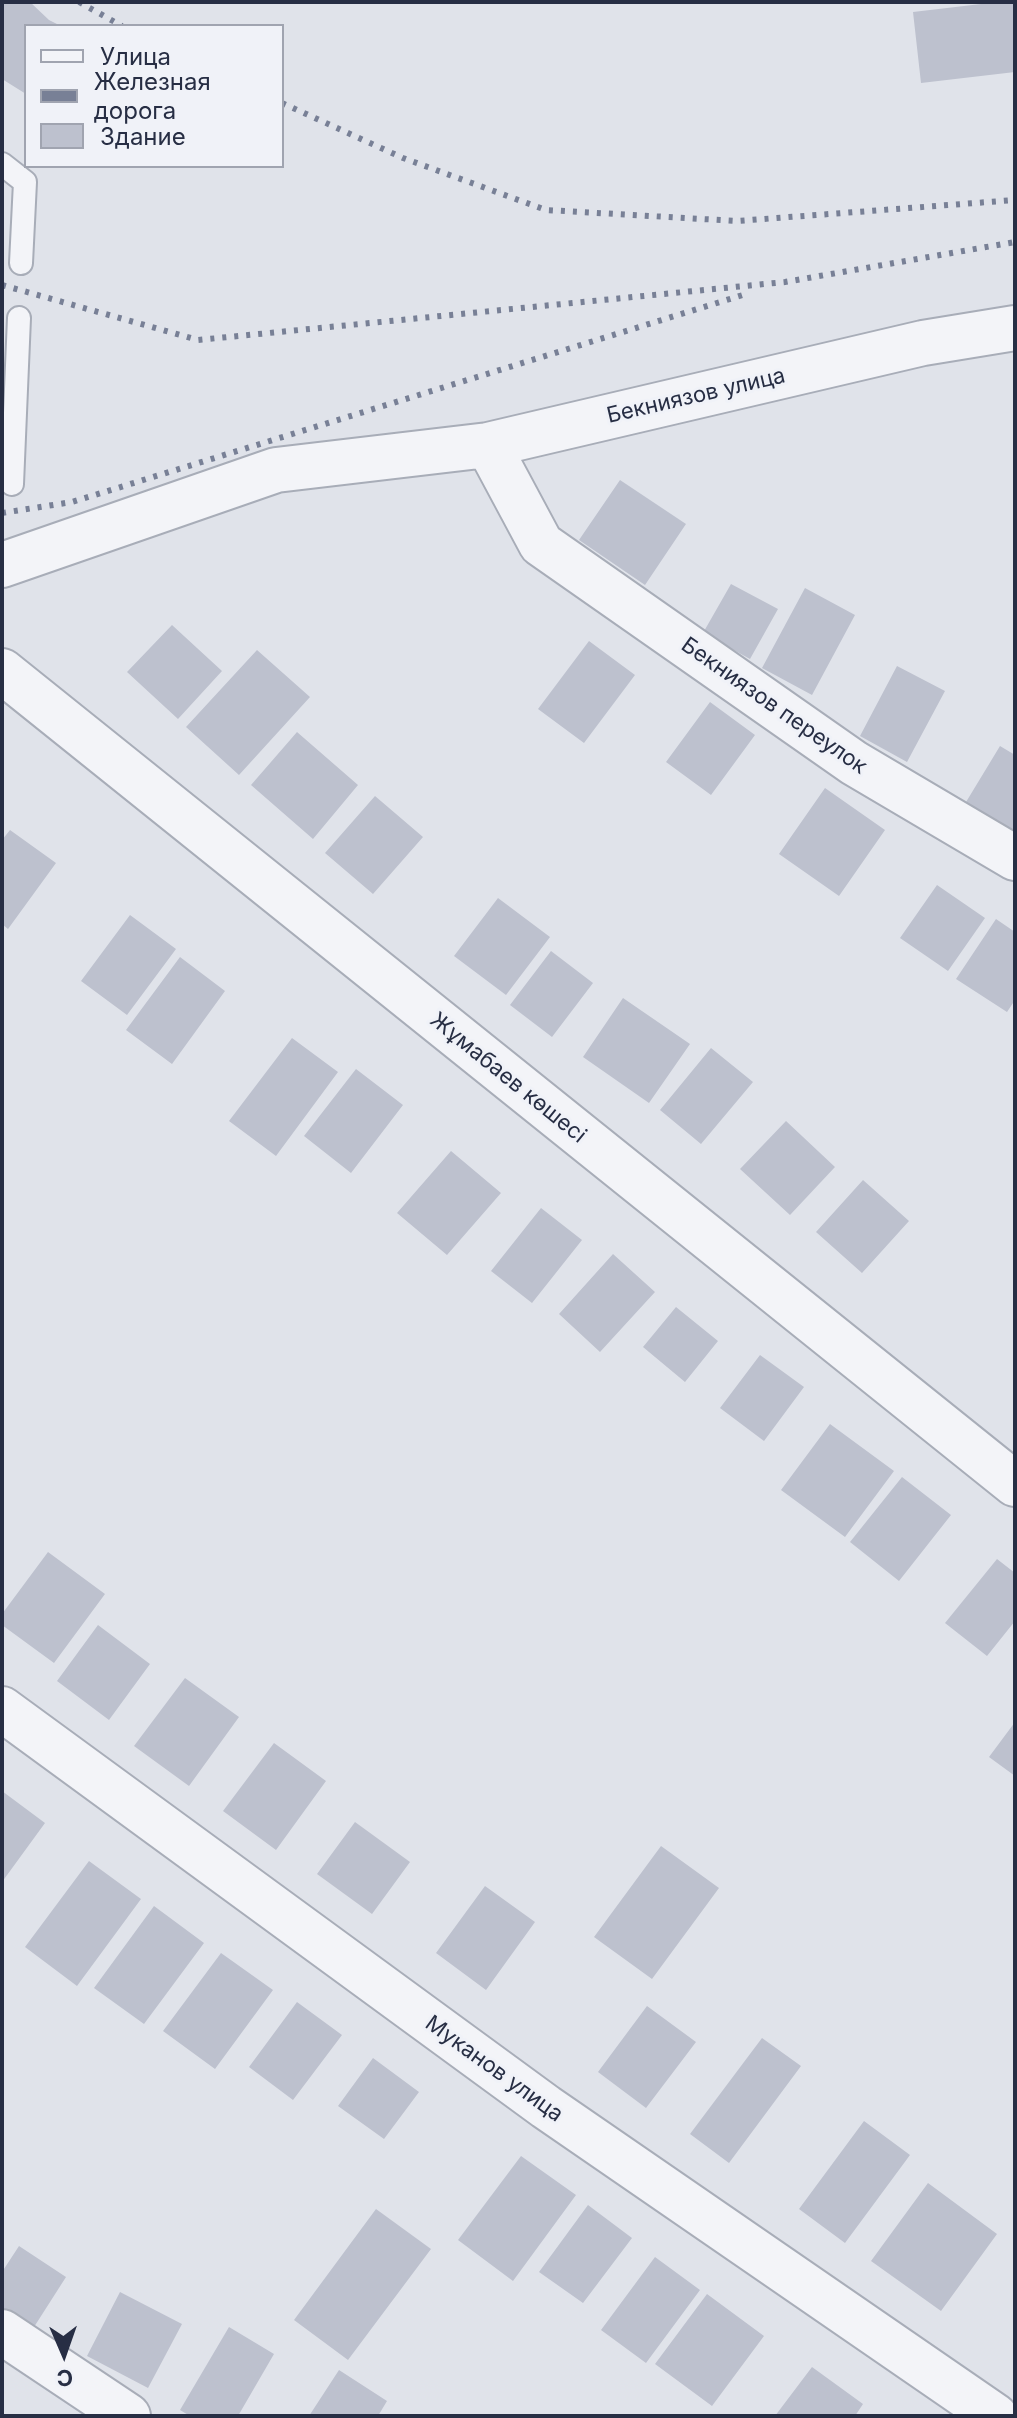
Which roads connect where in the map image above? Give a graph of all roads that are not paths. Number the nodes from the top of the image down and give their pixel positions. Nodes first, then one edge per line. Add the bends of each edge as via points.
1 (2, 164) edge
2 (21, 263) dead end
3 (19, 318) dead end
4 (1015, 328) edge
5 (488, 445) junction
6 (12, 484) dead end
7 (7, 555) edge
8 (2, 671) edge
9 (1015, 858) edge
10 (1015, 1484) edge
11 (2, 1709) edge
12 (2, 2332) edge
13 (128, 2416) edge
14 (995, 2416) edge

1 - 2 lane via 25,182
3 - 6 lane
4 - 5 street, Бекниязов улица via 923,343
5 - 7 street, Бекниязов улица via 276,470
5 - 9 street, Бекниязов переулок via 541,544 854,763
8 - 10 street, Жұмабаев көшесі
11 - 14 street, Муканов улица via 546,2107
12 - 13 street

